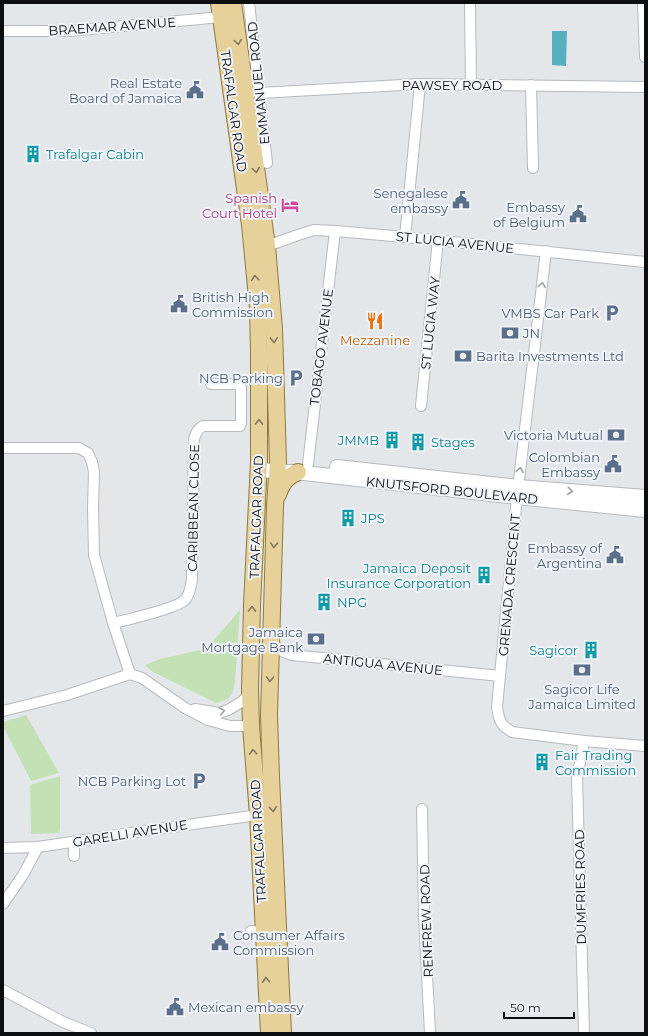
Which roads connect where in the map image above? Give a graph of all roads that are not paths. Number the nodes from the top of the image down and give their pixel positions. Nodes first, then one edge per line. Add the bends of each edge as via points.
1 (233, 3) edge
2 (249, 3) edge
3 (470, 3) edge
4 (643, 3) edge
5 (220, 10) edge
6 (3, 31) edge
7 (645, 57) edge
8 (420, 84) junction
9 (471, 84) junction
10 (531, 85) junction
11 (645, 87) edge
12 (258, 93) junction
13 (267, 163) dead end
14 (533, 168) dead end
15 (335, 231) junction
16 (405, 237) junction
17 (438, 240) junction
18 (266, 246) junction
19 (546, 251) junction
20 (645, 262) edge
21 (211, 384) dead end
22 (421, 406) dead end
23 (278, 440) junction
24 (3, 448) edge
25 (259, 466) junction
26 (278, 466) junction
27 (302, 467) junction
28 (518, 492) junction
29 (645, 497) edge
30 (275, 506) junction
31 (645, 510) edge
32 (113, 624) junction
33 (271, 640) junction
34 (130, 674) junction
35 (500, 676) junction
36 (250, 690) junction
37 (185, 708) junction
38 (3, 711) edge
39 (269, 714) junction
40 (251, 726) junction
41 (584, 741) junction
42 (645, 746) edge
43 (422, 809) dead end
44 (258, 814) junction
45 (74, 842) junction
46 (38, 847) junction
47 (3, 848) edge
48 (74, 856) dead end
49 (3, 904) edge
50 (3, 990) edge
51 (91, 1033) edge
52 (269, 1033) edge
53 (283, 1033) edge
54 (430, 1033) edge
55 (584, 1033) edge

1 -> 18 main road, TRAFALGAR ROAD
2 - 12 street, EMMANUEL ROAD
3 - 9 street
4 - 7 street
5 - 6 street, BRAEMAR AVENUE via 69,31
25 -> 5 main road, TRAFALGAR ROAD via 258,308 250,224
8 - 9 street, PAWSEY ROAD
8 - 12 street, PAWSEY ROAD
8 - 16 street
9 - 10 street, PAWSEY ROAD
10 - 11 street, PAWSEY ROAD
10 - 14 street
12 - 13 street, EMMANUEL ROAD
15 - 16 street, ST LUCIA AVENUE
15 - 18 street, ST LUCIA AVENUE via 314,230
15 - 27 street, TOBAGO AVENUE via 319,363
16 - 17 street, ST LUCIA AVENUE
17 - 19 street, ST LUCIA AVENUE
17 - 22 street, ST LUCIA WAY
18 -> 23 main road, TRAFALGAR ROAD via 274,329
19 - 20 street, ST LUCIA AVENUE
28 -> 19 street, GRENADA CRESCENT
21 - 32 street, CARIBBEAN CLOSE via 239,385 241,423 240,426 203,426 196,431 190,590 184,600 171,607
23 - 26 main road, TRAFALGAR ROAD
23 - 27 main road via 282,454
24 - 32 street via 79,448 88,453 94,472 94,555
25 - 26 main road, KNUTSFORD BOULEVARD
36 -> 25 main road, TRAFALGAR ROAD
26 - 27 main road, KNUTSFORD BOULEVARD
26 - 30 main road, TRAFALGAR ROAD
27 - 28 main road, KNUTSFORD BOULEVARD
27 - 30 main road via 283,482
28 -> 29 main road, KNUTSFORD BOULEVARD
28 - 31 main road, KNUTSFORD BOULEVARD
28 - 35 street, GRENADA CRESCENT
30 -> 33 main road, TRAFALGAR ROAD
32 - 34 street
33 - 35 street, ANTIGUA AVENUE via 282,652 292,655
33 -> 39 main road, TRAFALGAR ROAD
34 - 37 street via 142,678
34 - 38 street via 67,695
35 - 41 street, GRENADA CRESCENT via 497,707 498,719 504,727 512,732
37 -> 36 street via 219,713 243,701
36 - 40 main road, TRAFALGAR ROAD
37 - 40 street via 208,720 230,726
39 - 40 main road
39 -> 53 main road, TRAFALGAR ROAD
44 -> 40 main road, TRAFALGAR ROAD
41 - 42 street, GRENADA CRESCENT
41 - 55 street, DUMFRIES ROAD via 577,778
43 - 54 street, RENFREW ROAD
44 - 45 street, GARELLI AVENUE
52 -> 44 main road, TRAFALGAR ROAD via 257,931
45 - 46 street, GARELLI AVENUE
45 - 48 street
46 - 47 street, GARELLI AVENUE
46 - 49 street
50 - 51 street via 63,1022

